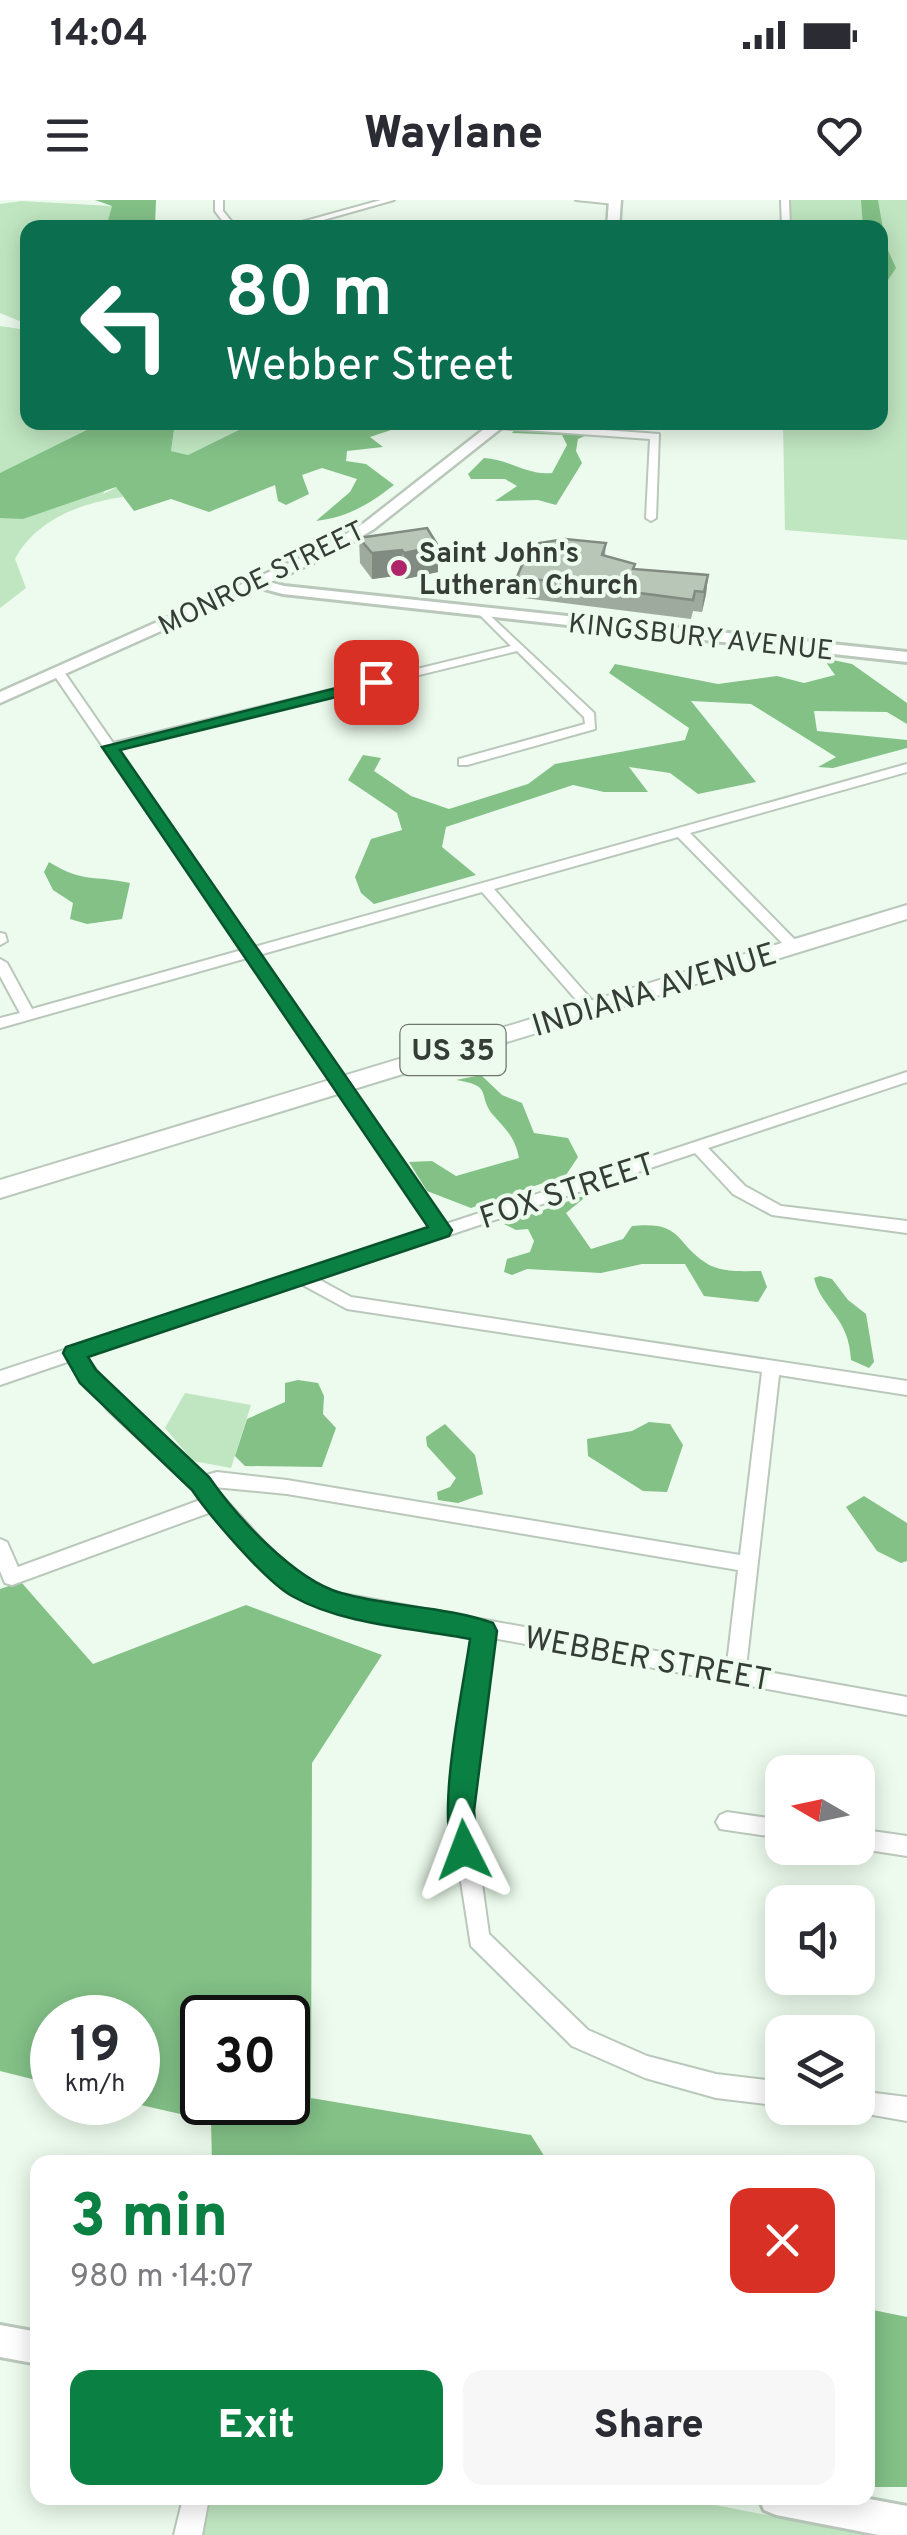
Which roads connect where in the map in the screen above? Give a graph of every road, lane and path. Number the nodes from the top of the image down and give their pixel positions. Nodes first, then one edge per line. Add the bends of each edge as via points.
1 (390, 200) edge
2 (580, 200) edge
3 (615, 201) edge
4 (314, 220) edge
5 (492, 430) edge
6 (633, 430) edge
7 (651, 518) dead end
8 (258, 583) junction
9 (484, 613) junction
10 (520, 647) junction
11 (907, 657) edge
12 (58, 672) junction
13 (0, 698) edge
14 (110, 747) junction
15 (463, 762) dead end
16 (907, 768) edge
17 (680, 830) junction
18 (484, 886) junction
19 (907, 912) edge
20 (794, 947) junction
21 (249, 952) junction
22 (0, 963) edge
23 (591, 1008) junction
24 (28, 1015) junction
25 (0, 1023) edge
26 (907, 1077) edge
27 (343, 1084) junction
28 (698, 1147) junction
29 (0, 1189) edge
30 (907, 1227) edge
31 (442, 1230) junction
32 (303, 1278) junction
33 (74, 1353) junction
34 (771, 1368) junction
35 (0, 1378) edge
36 (907, 1388) edge
37 (200, 1484) junction
38 (214, 1504) junction
39 (0, 1548) edge
40 (748, 1564) junction
41 (484, 1631) junction
42 (736, 1672) junction
43 (907, 1706) edge
44 (727, 1822) dead end
45 (765, 1827) edge
46 (875, 1841) edge
47 (907, 1846) edge
48 (765, 2092) edge
49 (875, 2105) edge
50 (907, 2109) edge
51 (0, 2340) edge
52 (30, 2346) edge
53 (194, 2505) edge
54 (813, 2505) edge
55 (907, 2523) edge
56 (188, 2535) edge

1 - 4 street
2 - 3 street
5 - 8 main road, MONROE STREET via 355,535
6 - 7 street via 657,439
8 - 9 street, KINGSBURY AVENUE
8 - 12 main road, MONROE STREET
9 - 10 street
9 - 11 street, KINGSBURY AVENUE
10 - 14 street
10 - 15 street via 590,716 591,726
12 - 13 main road, MONROE STREET
12 - 14 street
14 - 21 street
16 - 17 street
17 - 18 street
17 - 20 street
18 - 21 street
18 - 23 street
19 - 20 main road, INDIANA AVENUE / US 35
20 - 23 main road, INDIANA AVENUE / US 35
21 - 24 street
21 - 27 street
22 - 24 street
23 - 27 main road, INDIANA AVENUE / US 35
24 - 25 street
26 - 28 street, FOX STREET
27 - 29 main road, INDIANA AVENUE / US 35
27 - 31 street
28 - 30 street via 739,1190 778,1211
28 - 31 street, FOX STREET
31 - 32 street, FOX STREET
32 - 33 street, FOX STREET
32 - 34 street via 347,1303
33 - 35 street, FOX STREET
33 - 37 street, WEBBER STREET via 88,1376
34 - 36 street
34 - 40 street
37 - 38 street, WEBBER STREET
37 - 40 street via 217,1479 287,1488
38 - 39 street via 12,1577
38 - 41 street, WEBBER STREET via 290,1581 316,1598
40 - 42 street
41 - 42 street, WEBBER STREET
41 - 48 street via 461,1811 479,1938 580,2038 645,2067
42 - 43 street, WEBBER STREET
44 - 45 street
46 - 47 street
49 - 50 street
51 - 52 street
53 - 56 street
54 - 55 street

